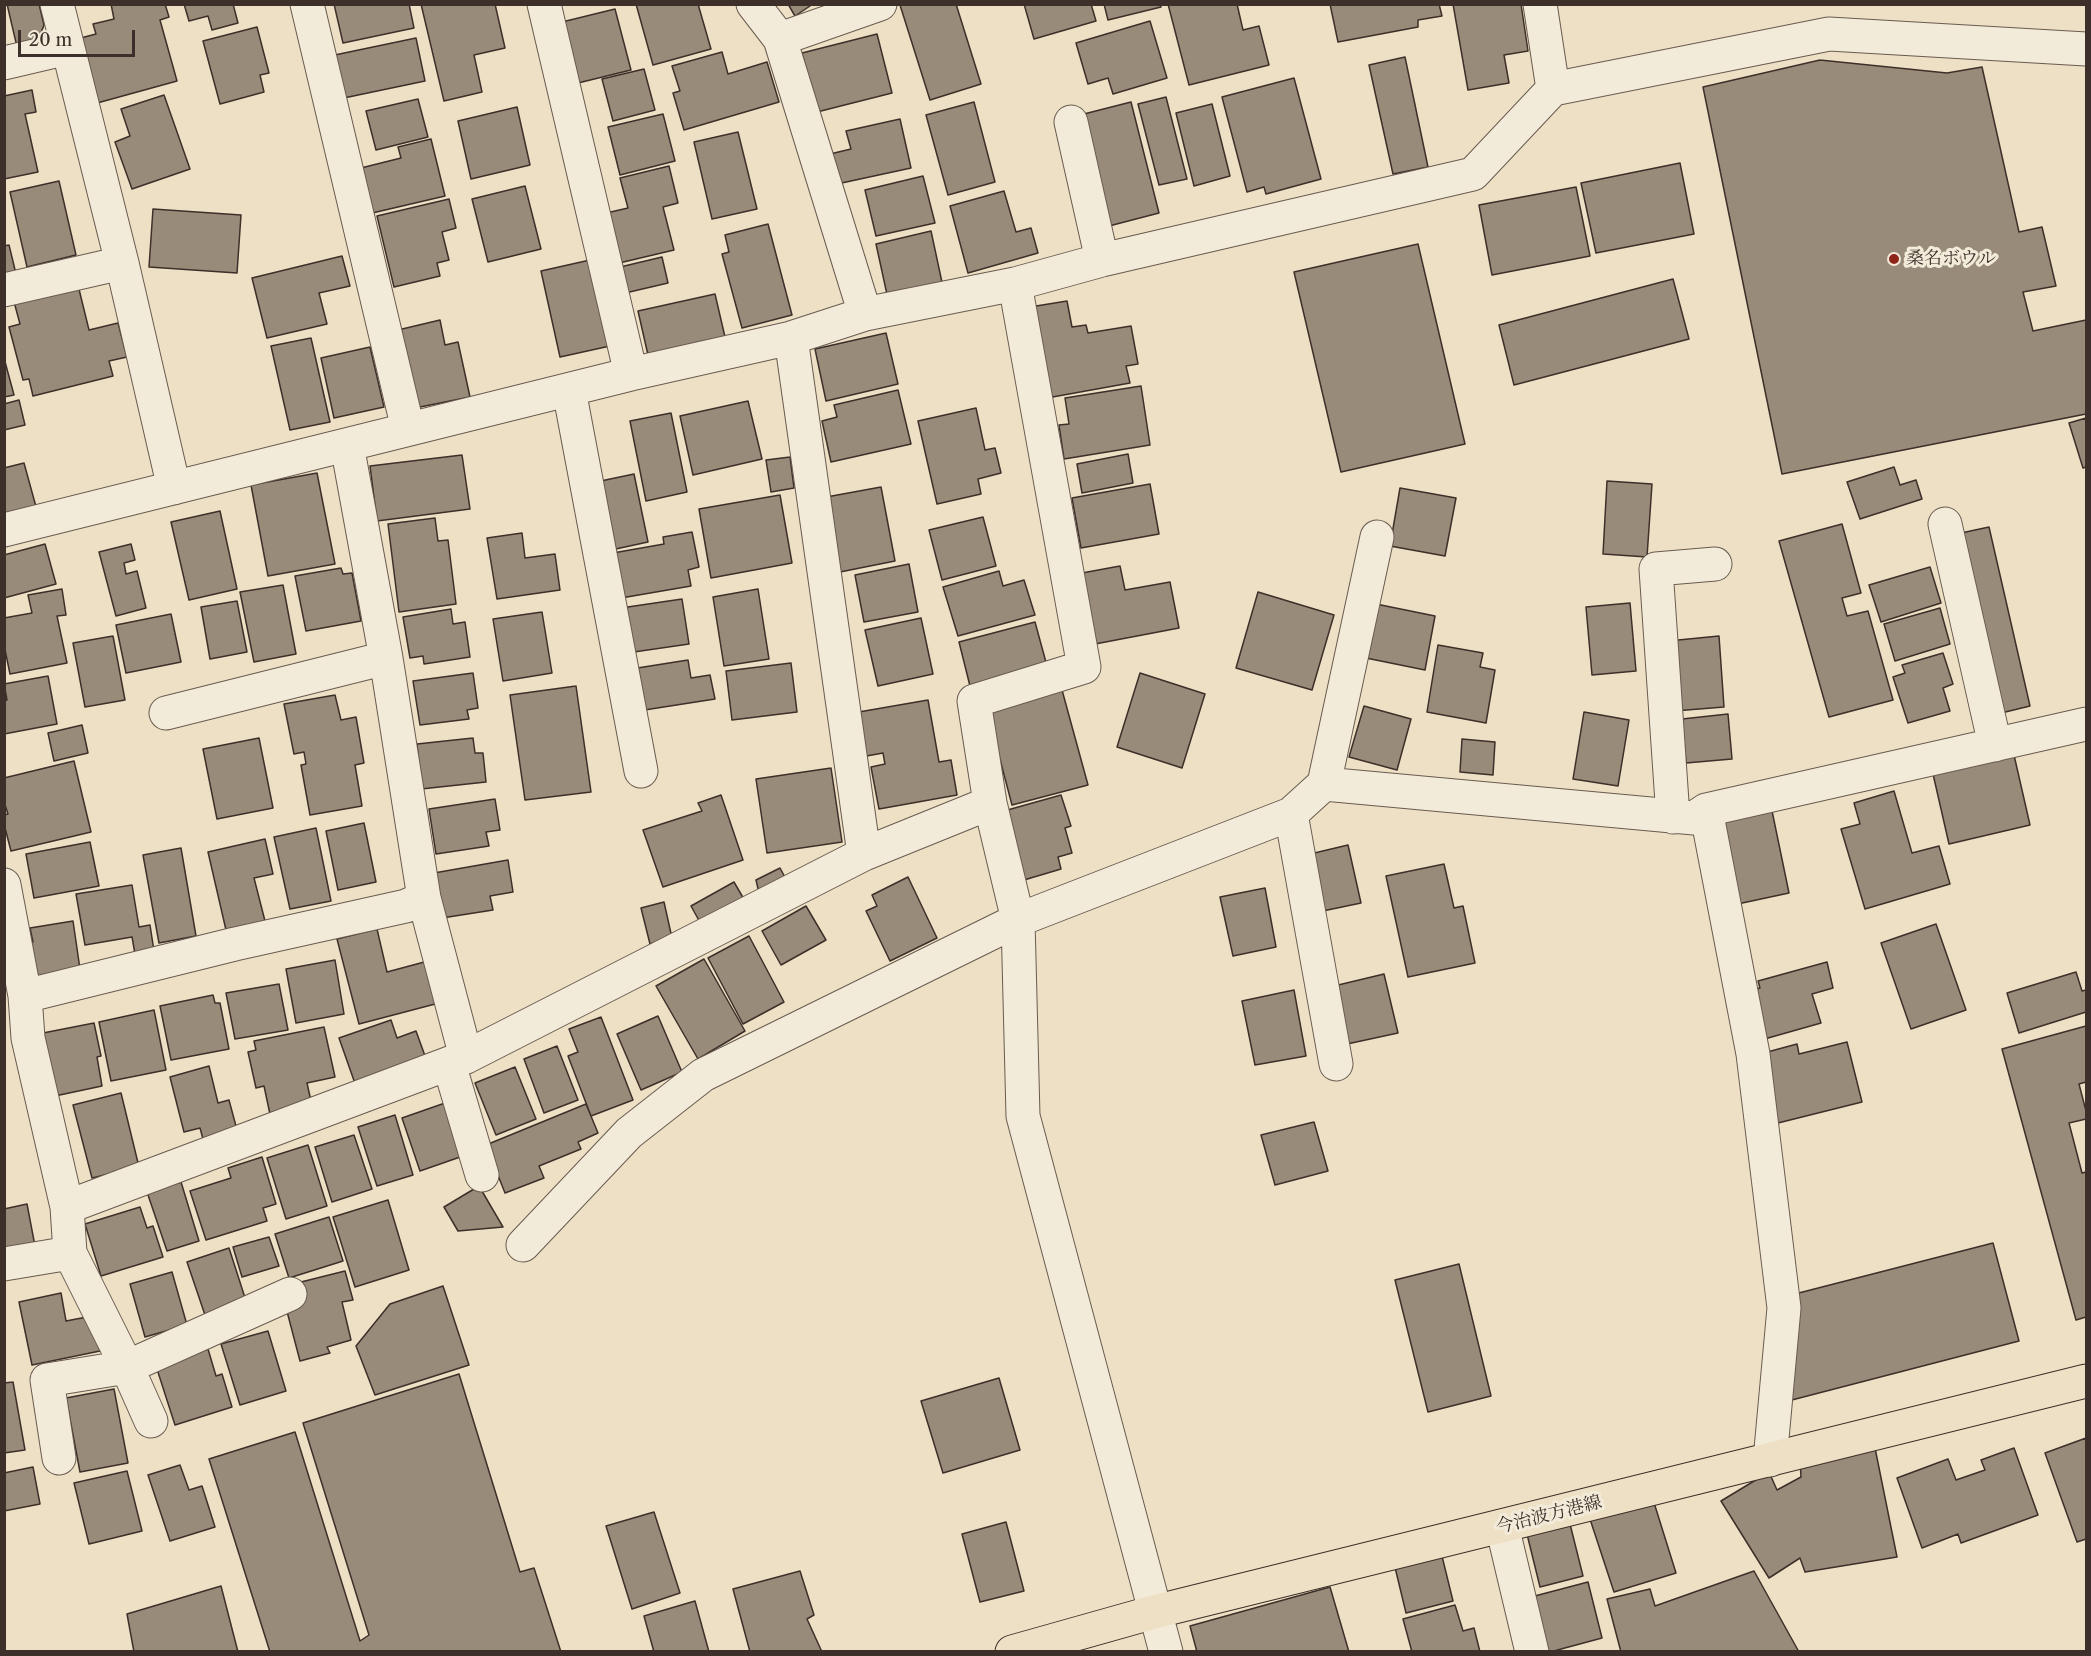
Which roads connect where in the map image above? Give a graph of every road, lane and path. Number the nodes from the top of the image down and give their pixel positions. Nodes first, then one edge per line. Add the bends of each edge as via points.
1 (57, 4) edge
2 (307, 4) edge
3 (543, 4) edge
4 (753, 4) edge
5 (880, 4) edge
6 (1540, 4) edge
7 (780, 39) junction
8 (68, 48) junction
9 (2086, 49) edge
10 (4, 63) edge
11 (1552, 89) junction
12 (1071, 122) dead end
13 (1102, 260) junction
14 (122, 263) junction
15 (1015, 285) junction
16 (4, 290) edge
17 (865, 314) junction
18 (791, 338) junction
19 (631, 374) junction
20 (569, 390) junction
21 (408, 429) junction
22 (347, 445) junction
23 (174, 488) junction
24 (1945, 524) dead end
25 (4, 530) edge
26 (1377, 537) dead end
27 (1715, 564) dead end
28 (386, 658) junction
29 (166, 714) dead end
30 (2086, 724) edge
31 (1995, 745) junction
32 (641, 771) dead end
33 (1324, 784) junction
34 (990, 803) junction
35 (1706, 810) junction
36 (1291, 814) junction
37 (1673, 817) junction
38 (864, 854) junction
39 (4, 885) edge
40 (424, 898) junction
41 (1018, 920) junction
42 (25, 996) junction
43 (16, 1040) edge
44 (458, 1060) junction
45 (1336, 1064) dead end
46 (482, 1175) dead end
47 (67, 1208) junction
48 (523, 1245) dead end
49 (70, 1253) junction
50 (4, 1264) edge
51 (290, 1294) dead end
52 (127, 1367) junction
53 (2086, 1381) edge
54 (151, 1421) dead end
55 (59, 1458) dead end
56 (1770, 1460) junction
57 (1502, 1526) junction
58 (1154, 1612) junction
59 (1012, 1652) edge
60 (1166, 1652) edge
61 (1532, 1652) edge

1 - 8 street
2 - 21 street
3 - 19 street
4 - 7 street
5 - 7 street
6 - 11 street
7 - 17 street
8 - 10 street
8 - 14 street
9 - 11 street via 1829,34
11 - 13 street via 1473,174
12 - 13 street
13 - 15 street
14 - 16 street
14 - 23 street
15 - 17 street
15 - 34 street via 1084,667 974,701
17 - 18 street
18 - 19 street
18 - 38 street
19 - 20 street
20 - 21 street
20 - 32 street
21 - 22 street
22 - 23 street
22 - 28 street
23 - 25 street
24 - 31 street
26 - 33 street
27 - 37 street via 1656,569
28 - 29 street
28 - 40 street
30 - 31 street
31 - 35 street
33 - 36 street
33 - 37 street
34 - 38 street
34 - 41 street
35 - 37 street via 1694,818
35 - 56 street via 1753,1054 1785,1308
36 - 41 street
36 - 45 street
38 - 44 street
39 - 42 street
40 - 42 street via 406,906
40 - 44 street
41 - 48 street via 704,1075 629,1133
41 - 58 street via 1023,1116
42 - 43 street
43 - 47 street
44 - 46 street
44 - 47 street
47 - 49 street
49 - 50 street
49 - 52 street
51 - 52 street
52 - 54 street
52 - 55 street via 47,1380
53 - 56 main road, 今治波方港線
56 - 57 main road, 今治波方港線
57 - 58 main road, 今治波方港線
57 - 61 street
58 - 59 main road, 今治波方港線
58 - 60 street

